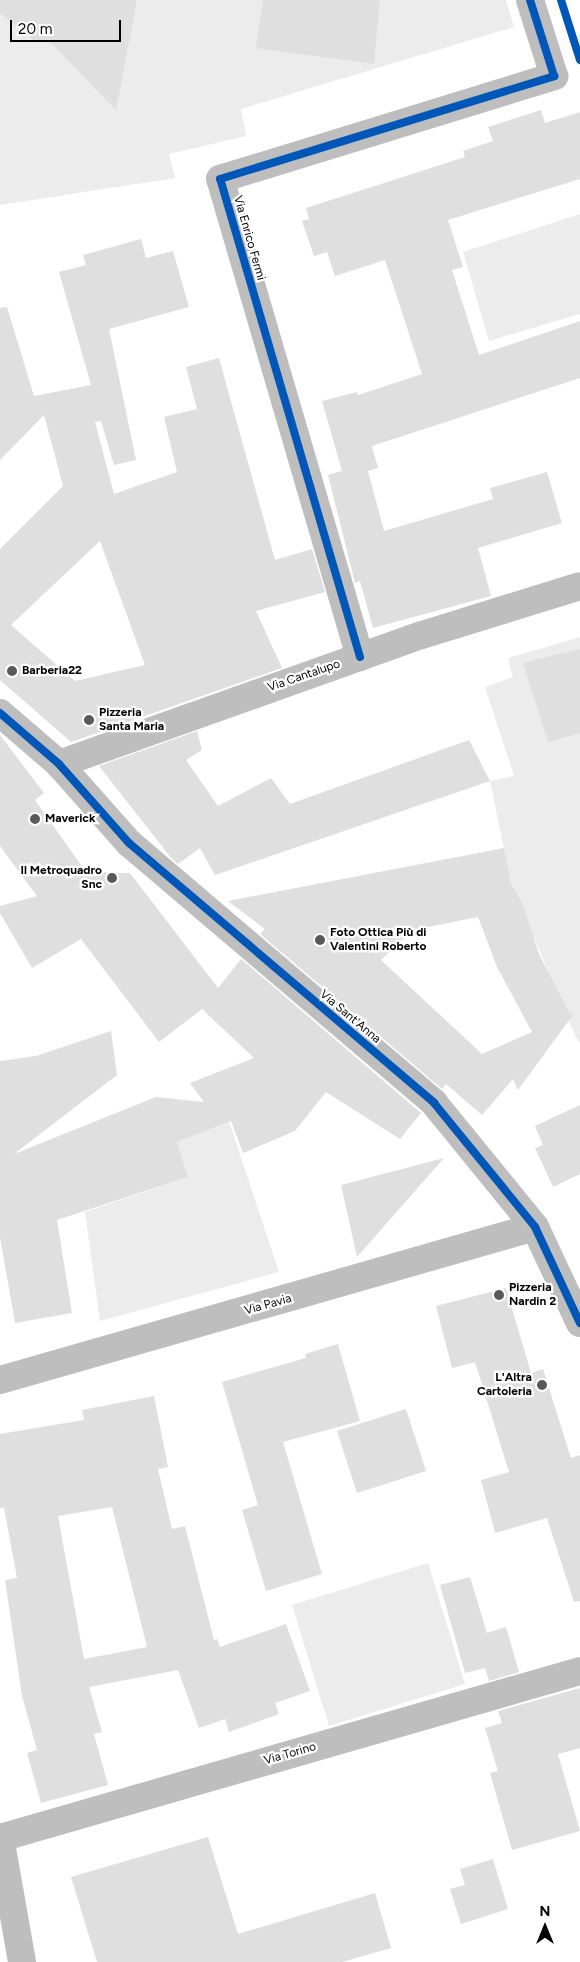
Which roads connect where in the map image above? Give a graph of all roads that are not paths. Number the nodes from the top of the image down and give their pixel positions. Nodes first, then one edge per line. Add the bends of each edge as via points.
1 (530, 0) edge
2 (580, 586) edge
3 (360, 657) junction
4 (0, 713) edge
5 (59, 764) junction
6 (535, 1227) junction
7 (580, 1324) edge
8 (0, 1380) edge
9 (580, 1671) edge
10 (0, 1837) edge
11 (22, 1962) edge

1 - 3 street, Via Enrico Fermi via 554,76 220,179
2 - 3 street, Via Cantalupo
3 - 5 street, Via Cantalupo
4 - 5 street, Via Sant'Anna
5 - 6 street, Via Sant'Anna via 129,843 434,1103
6 - 7 street, Via Sant'Anna
6 - 8 street, Via Pavia
9 - 10 street, Via Torino
10 - 11 street

